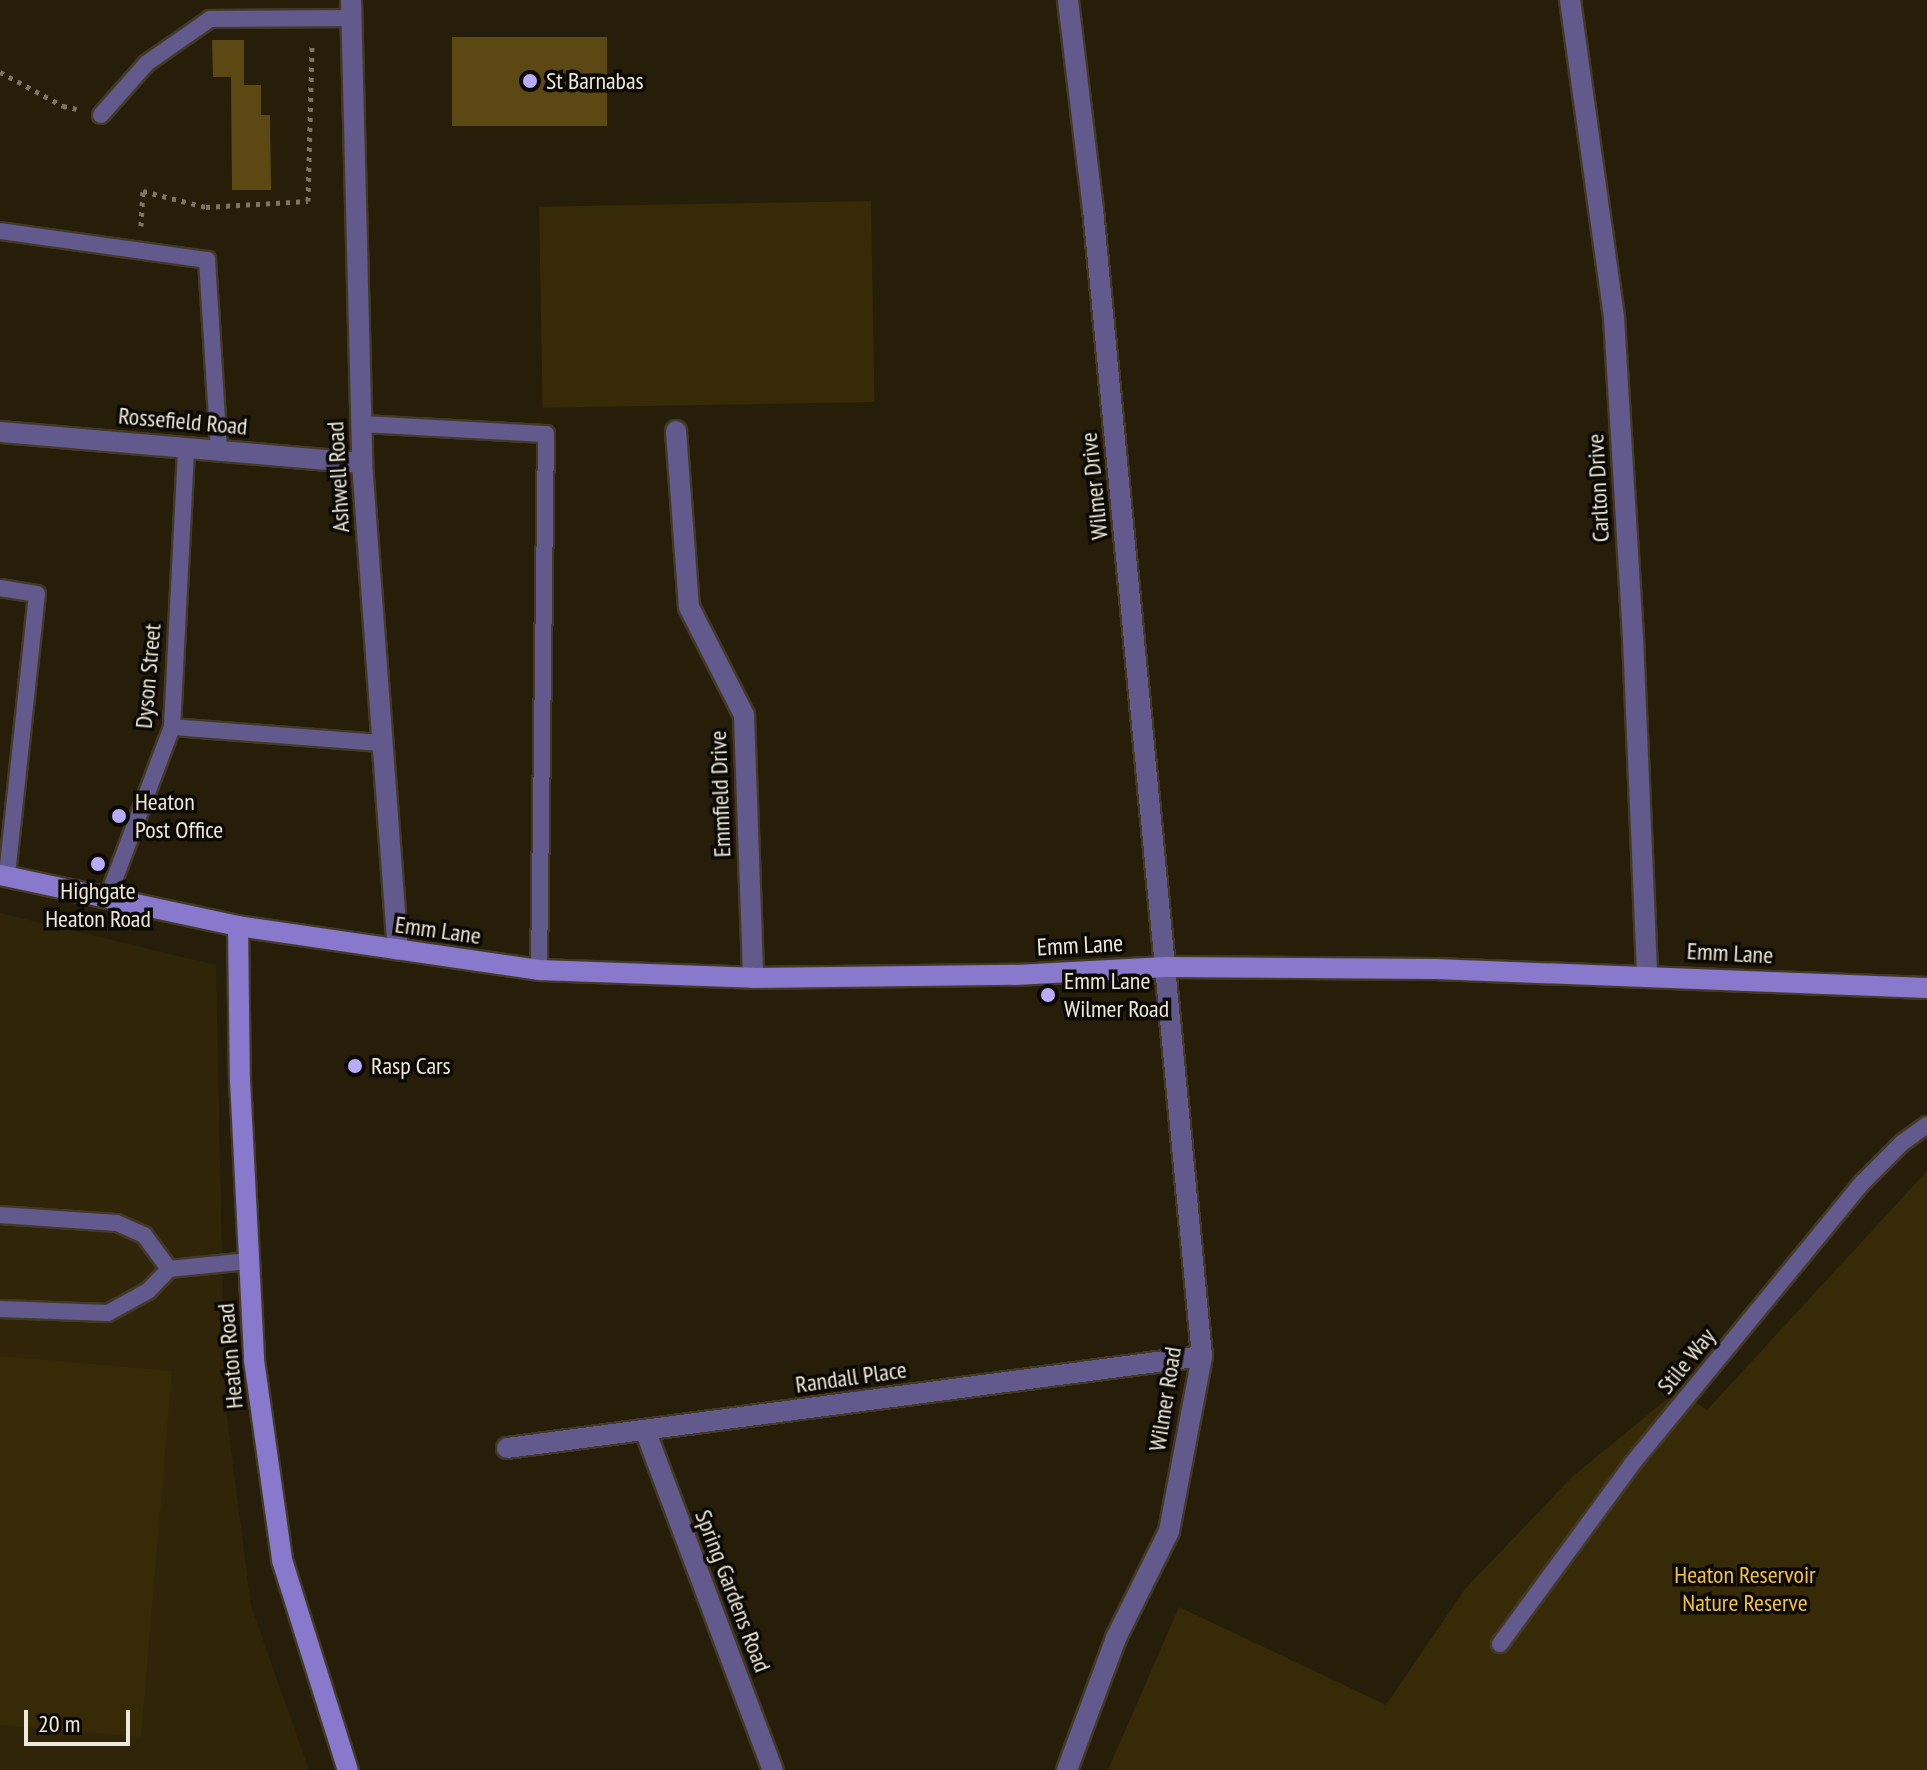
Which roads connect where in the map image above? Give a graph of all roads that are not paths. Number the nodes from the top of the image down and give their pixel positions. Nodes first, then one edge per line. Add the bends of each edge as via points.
1 (1068, 0) edge
2 (1570, 0) edge
3 (351, 9) edge
4 (101, 115) road end
5 (0, 231) edge
6 (361, 424) junction
7 (676, 431) dead end
8 (0, 432) edge
9 (186, 447) junction
10 (219, 450) junction
11 (362, 463) junction
12 (0, 588) edge
13 (172, 727) junction
14 (382, 743) junction
15 (4, 876) edge
16 (107, 899) junction
17 (238, 926) junction
18 (398, 950) junction
19 (1166, 967) junction
20 (539, 970) junction
21 (1647, 975) junction
22 (753, 978) junction
23 (1927, 988) edge
24 (1927, 1125) edge
25 (0, 1215) edge
26 (249, 1261) junction
27 (169, 1269) junction
28 (0, 1309) edge
29 (1202, 1356) junction
30 (645, 1430) junction
31 (507, 1448) dead end
32 (1500, 1644) dead end
33 (348, 1770) edge
34 (773, 1770) edge
35 (1067, 1770) edge

1 - 19 street, Wilmer Drive
2 - 21 street, Carlton Drive via 1614,318
3 - 4 lane via 312,19 210,19 147,63
3 - 6 street, Ashwell Road
5 - 10 lane via 207,260
6 - 11 street, Ashwell Road
6 - 20 lane via 546,434
7 - 22 street, Emmfield Drive via 689,607 744,715
8 - 9 street, Rossefield Road
9 - 10 street, Rossefield Road
9 - 13 lane, Dyson Street
10 - 11 street, Rossefield Road
11 - 14 street, Ashwell Road
12 - 15 lane via 37,594
13 - 14 lane
13 - 16 lane, Dyson Street
14 - 18 street, Ashwell Road
15 - 16 street, Emm Lane
16 - 17 street, Emm Lane
17 - 18 street, Emm Lane
17 - 26 street, Heaton Road
18 - 20 street, Emm Lane
19 - 21 street, Emm Lane
19 - 22 street, Emm Lane
19 - 29 street, Wilmer Road
20 - 22 street, Emm Lane
21 - 23 street, Emm Lane
24 - 32 lane, Stile Way via 1862,1183 1632,1464
25 - 27 lane via 117,1223 144,1235
26 - 27 lane
26 - 33 street, Heaton Road via 254,1360 282,1560
27 - 28 lane via 148,1291 108,1313
29 - 30 street, Randall Place
29 - 35 street, Wilmer Road via 1169,1531 1116,1638
30 - 31 street, Randall Place
30 - 34 street, Spring Gardens Road

